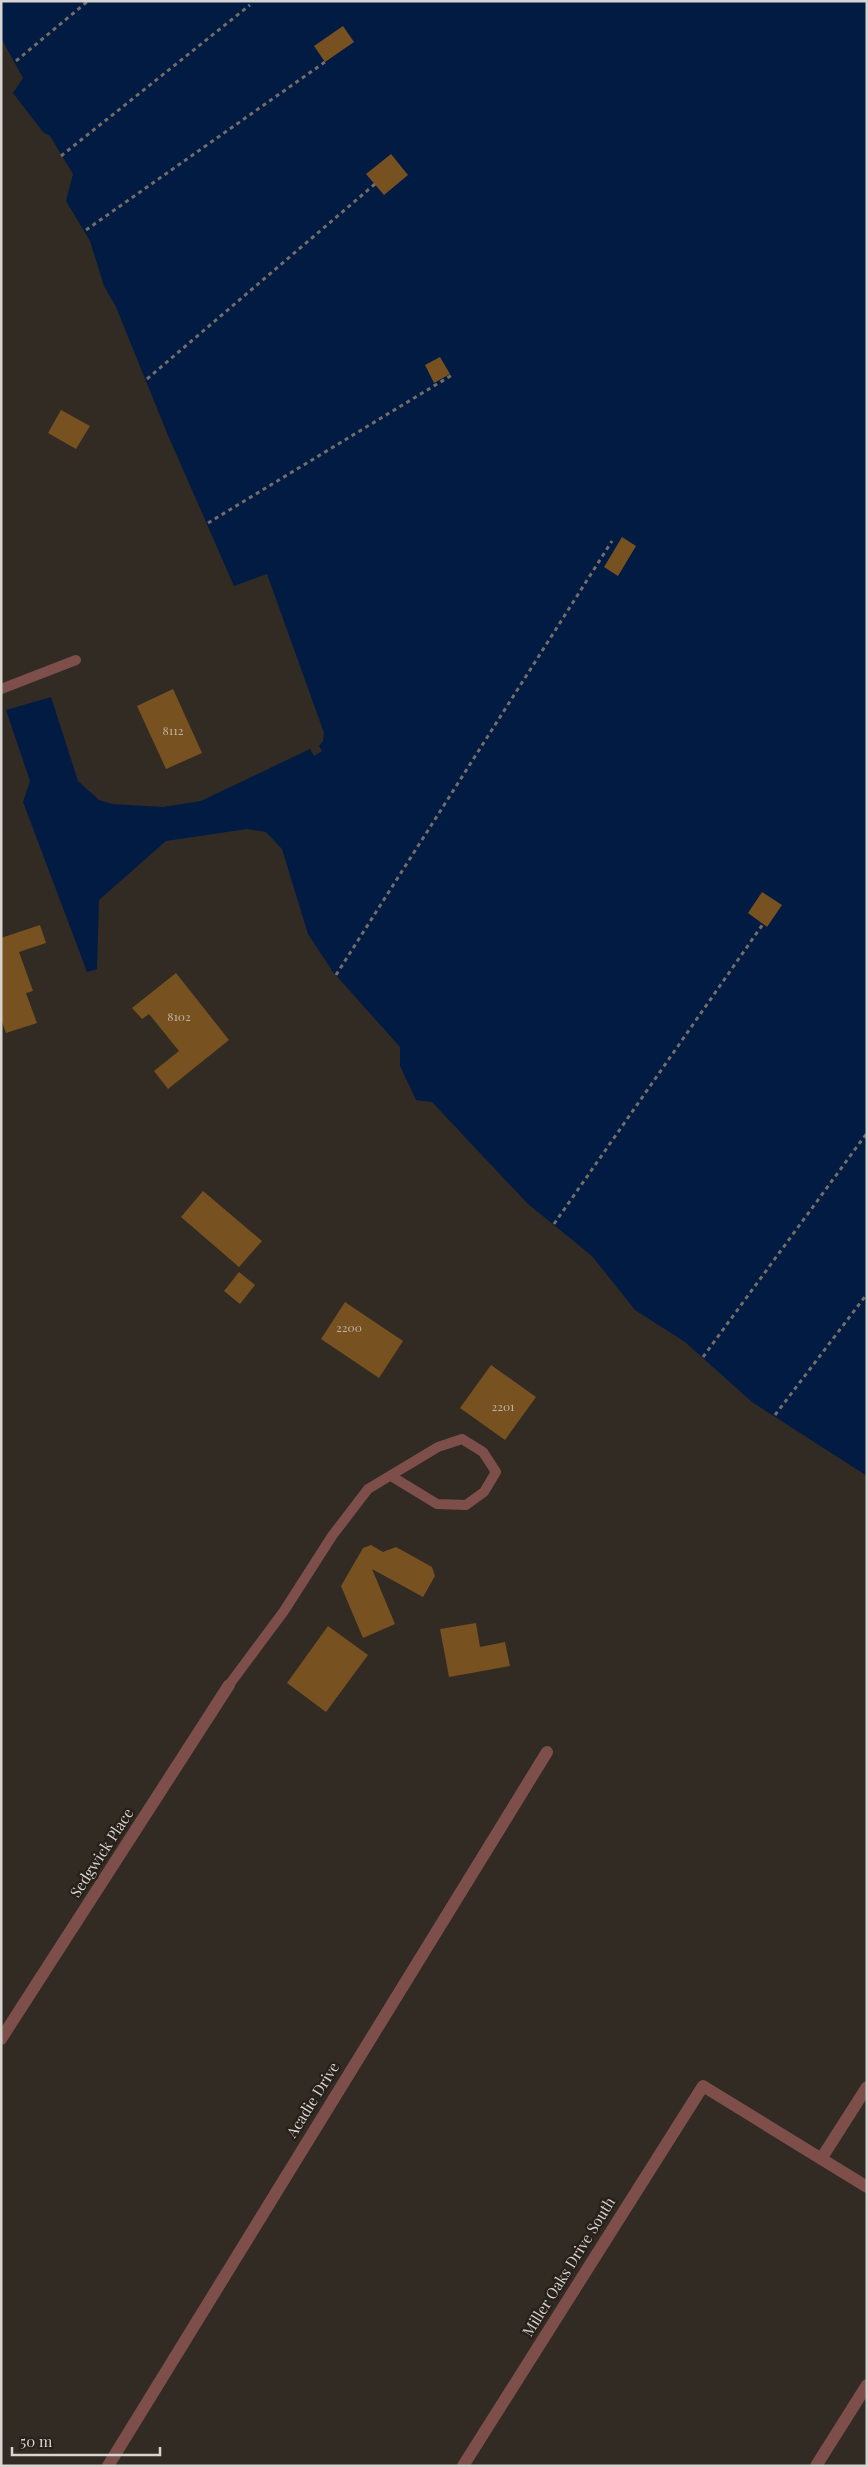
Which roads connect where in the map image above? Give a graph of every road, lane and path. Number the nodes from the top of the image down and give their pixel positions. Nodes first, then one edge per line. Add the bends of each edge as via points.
1 (88, 1) edge
2 (250, 5) dead end
3 (16, 61) dead end
4 (325, 62) dead end
5 (61, 156) dead end
6 (375, 184) dead end
7 (86, 230) dead end
8 (452, 375) dead end
9 (147, 379) dead end
10 (208, 523) dead end
11 (612, 541) dead end
12 (76, 660) dead end
13 (1, 689) edge
14 (764, 924) dead end
15 (336, 975) dead end
16 (867, 1133) edge
17 (554, 1224) dead end
18 (867, 1294) edge
19 (703, 1357) dead end
20 (775, 1415) dead end
21 (391, 1476) junction
22 (229, 1685) joint
23 (546, 1752) dead end
24 (1, 2039) edge
25 (867, 2087) edge
26 (821, 2159) junction
27 (867, 2187) edge
28 (867, 2386) edge
29 (108, 2466) edge
30 (463, 2466) edge
31 (816, 2466) edge

1 - 3 path
2 - 5 path
4 - 7 path
6 - 9 path
8 - 10 path
11 - 15 path
12 - 13 lane
14 - 17 path
16 - 19 path
18 - 20 path
21 - 21 lane via 438,1447 462,1439 483,1452 496,1472 484,1492 466,1505 436,1504
21 - 22 lane via 368,1489
22 - 24 street, Sedgwick Place
23 - 29 street, Acadie Drive
25 - 26 street
26 - 27 street
26 - 30 street, Miller Oaks Drive South via 702,2086
28 - 31 street

